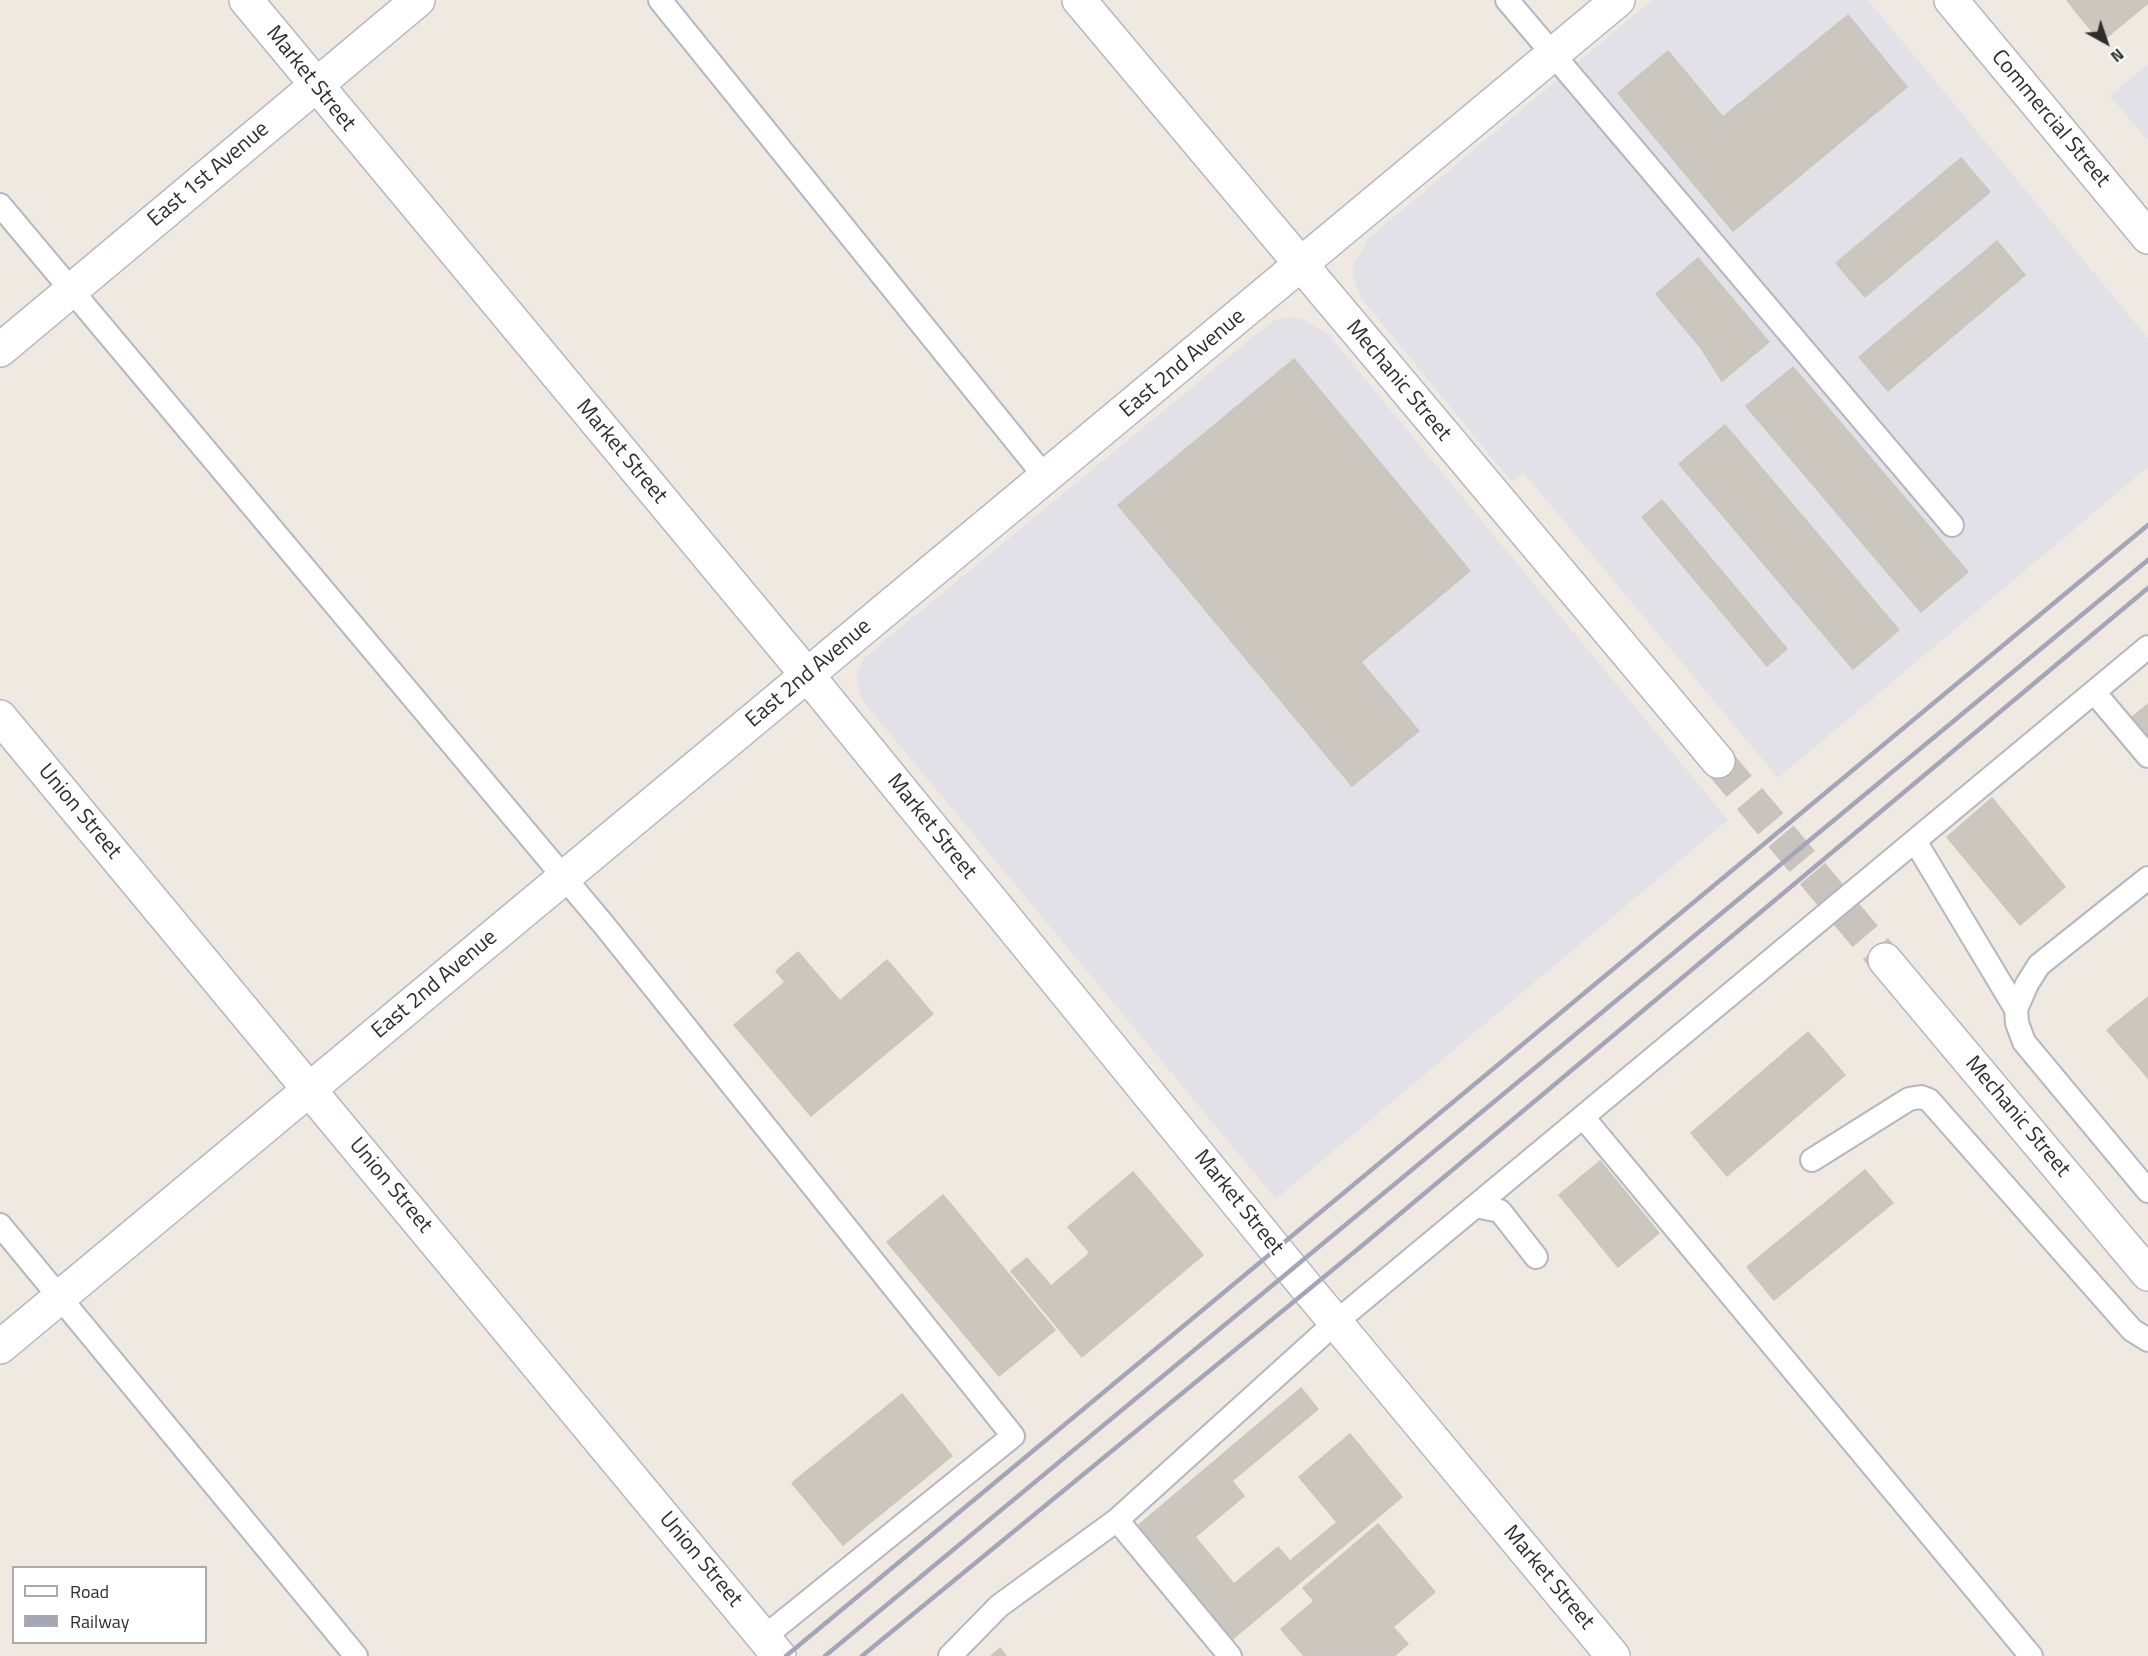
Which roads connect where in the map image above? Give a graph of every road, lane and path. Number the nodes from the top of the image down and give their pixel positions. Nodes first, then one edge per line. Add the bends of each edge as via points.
1 (246, 0) edge
2 (418, 0) edge
3 (660, 0) edge
4 (1079, 0) edge
5 (1507, 0) edge
6 (1618, 0) edge
7 (1951, 0) edge
8 (1553, 54) junction
9 (316, 85) junction
10 (0, 206) edge
11 (2148, 237) edge
12 (1301, 266) junction
13 (71, 291) junction
14 (0, 350) edge
15 (1046, 478) junction
16 (1952, 525) dead end
17 (2148, 647) edge
18 (808, 676) junction
19 (2094, 692) junction
20 (0, 717) edge
21 (2148, 756) edge
22 (1718, 761) tunnel mouth
23 (1915, 841) junction
24 (2148, 878) edge
25 (562, 879) junction
26 (1885, 960) tunnel mouth
27 (2016, 1009) junction
28 (309, 1090) junction
29 (1583, 1117) junction
30 (1812, 1160) dead end
31 (2148, 1191) edge
32 (1476, 1206) junction
33 (0, 1225) edge
34 (1536, 1257) dead end
35 (2148, 1274) edge
36 (59, 1298) junction
37 (1336, 1322) junction
38 (2148, 1340) edge
39 (0, 1347) edge
40 (1117, 1520) junction
41 (771, 1647) edge
42 (356, 1656) edge
43 (950, 1656) edge
44 (1230, 1656) edge
45 (1613, 1656) edge
46 (2031, 1656) edge

1 - 9 street, Market Street
2 - 9 street, East 1st Avenue
3 - 15 lane
4 - 12 street, Mechanic Street
5 - 8 lane
6 - 8 street, East 2nd Avenue
7 - 11 street, Commercial Street
8 - 12 street, East 2nd Avenue
8 - 16 lane
9 - 13 street, East 1st Avenue
9 - 18 street, Market Street
10 - 13 lane
12 - 15 street, East 2nd Avenue
12 - 22 street, Mechanic Street
13 - 14 street, East 1st Avenue
13 - 25 lane
15 - 18 street, East 2nd Avenue
17 - 19 lane
18 - 25 street, East 2nd Avenue
18 - 37 street, Market Street
19 - 21 lane
19 - 23 lane
20 - 28 street, Union Street
23 - 27 lane
23 - 29 lane
24 - 27 lane via 2039,965
25 - 28 street, East 2nd Avenue
25 - 41 lane via 604,925 1013,1436
26 - 35 street, Mechanic Street
27 - 31 lane via 2024,1041
28 - 36 street, East 2nd Avenue
28 - 41 street, Union Street
29 - 32 lane
29 - 46 lane
30 - 38 lane via 1909,1099 1929,1100 2132,1330
32 - 34 lane via 1500,1211
32 - 37 lane
33 - 36 lane
36 - 39 street, East 2nd Avenue
36 - 42 lane
37 - 40 lane
37 - 45 street, Market Street
40 - 43 lane via 999,1606
40 - 44 lane

